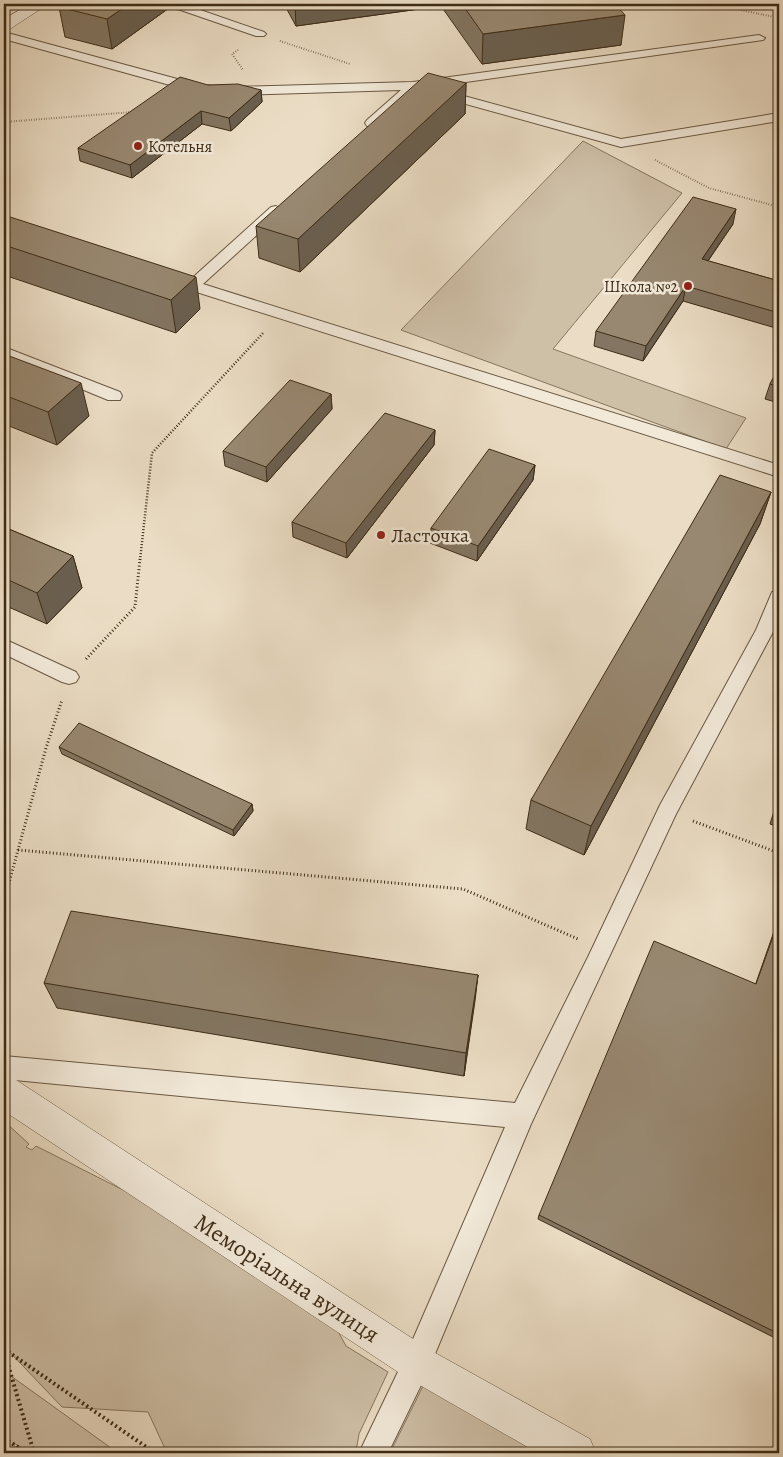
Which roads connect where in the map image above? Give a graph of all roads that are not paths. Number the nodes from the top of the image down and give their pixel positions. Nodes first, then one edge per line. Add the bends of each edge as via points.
1 (40, 4) edge
2 (173, 4) edge
3 (4, 26) edge
4 (260, 34) road end
5 (4, 35) edge
6 (759, 38) dead end
7 (413, 86) junction
8 (779, 117) edge
9 (361, 132) edge
10 (288, 199) edge
11 (154, 273) edge
12 (192, 286) junction
13 (4, 352) edge
14 (114, 396) dead end
15 (779, 471) edge
16 (779, 597) edge
17 (4, 646) edge
18 (70, 677) road end
19 (4, 1067) edge
20 (4, 1092) edge
21 (522, 1116) junction
22 (417, 1363) junction
23 (373, 1453) edge
24 (576, 1453) edge

1 - 3 street
2 - 4 lane
5 - 7 lane via 214,92
6 - 7 lane
7 - 8 lane via 621,142
7 - 9 lane
10 - 12 lane
11 - 12 lane
12 - 15 lane
13 - 14 lane
16 - 21 lane via 765,630 667,811
17 - 18 lane
19 - 21 lane
20 - 22 street, Меморіальна вулиця
21 - 22 lane
22 - 23 lane
22 - 24 street, Меморіальна вулиця

